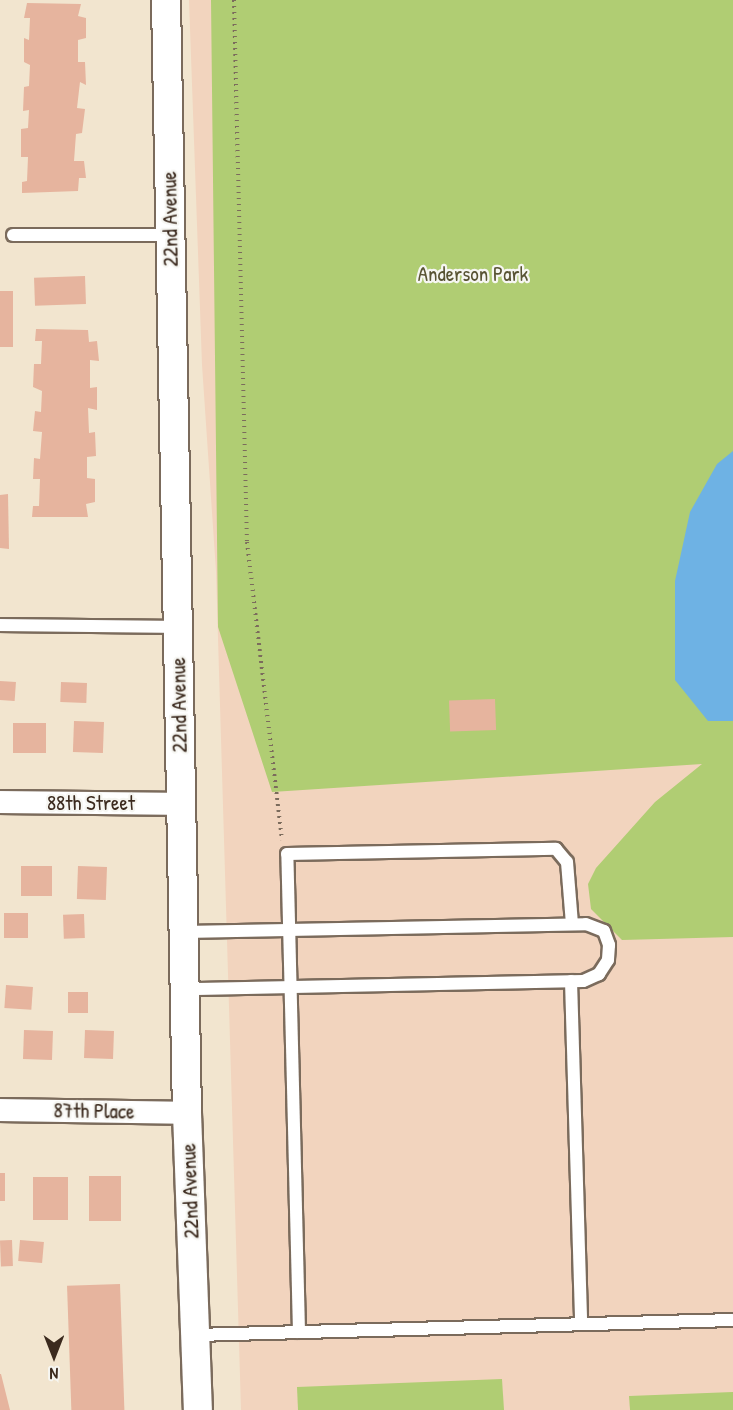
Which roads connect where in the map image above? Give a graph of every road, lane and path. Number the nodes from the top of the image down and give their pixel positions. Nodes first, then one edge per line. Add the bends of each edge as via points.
1 (166, 0) edge
2 (234, 0) edge
3 (13, 235) dead end
4 (170, 235) junction
5 (0, 625) edge
6 (178, 627) junction
7 (0, 802) edge
8 (181, 804) junction
9 (286, 854) junction
10 (572, 924) junction
11 (286, 929) junction
12 (184, 932) junction
13 (571, 981) junction
14 (287, 987) junction
15 (185, 989) junction
16 (0, 1110) edge
17 (188, 1113) junction
18 (733, 1320) edge
19 (581, 1324) junction
20 (299, 1332) junction
21 (196, 1335) junction
22 (198, 1410) edge

1 - 4 street, 22nd Avenue
2 - 9 path via 247,542 277,825
3 - 4 lane
4 - 6 street, 22nd Avenue
5 - 6 lane
6 - 8 street, 22nd Avenue
7 - 8 street, 88th Street
8 - 12 street, 22nd Avenue
9 - 10 lane via 556,849 567,862
9 - 11 lane
10 - 11 lane
10 - 13 lane via 604,931 609,945 608,960 599,974
11 - 12 lane
11 - 14 lane
12 - 15 street, 22nd Avenue
13 - 14 lane
13 - 19 lane
14 - 15 lane
14 - 20 lane
15 - 17 street, 22nd Avenue
16 - 17 street, 87th Place
17 - 21 street, 22nd Avenue
18 - 19 lane
19 - 20 lane
20 - 21 lane
21 - 22 street, 22nd Avenue

